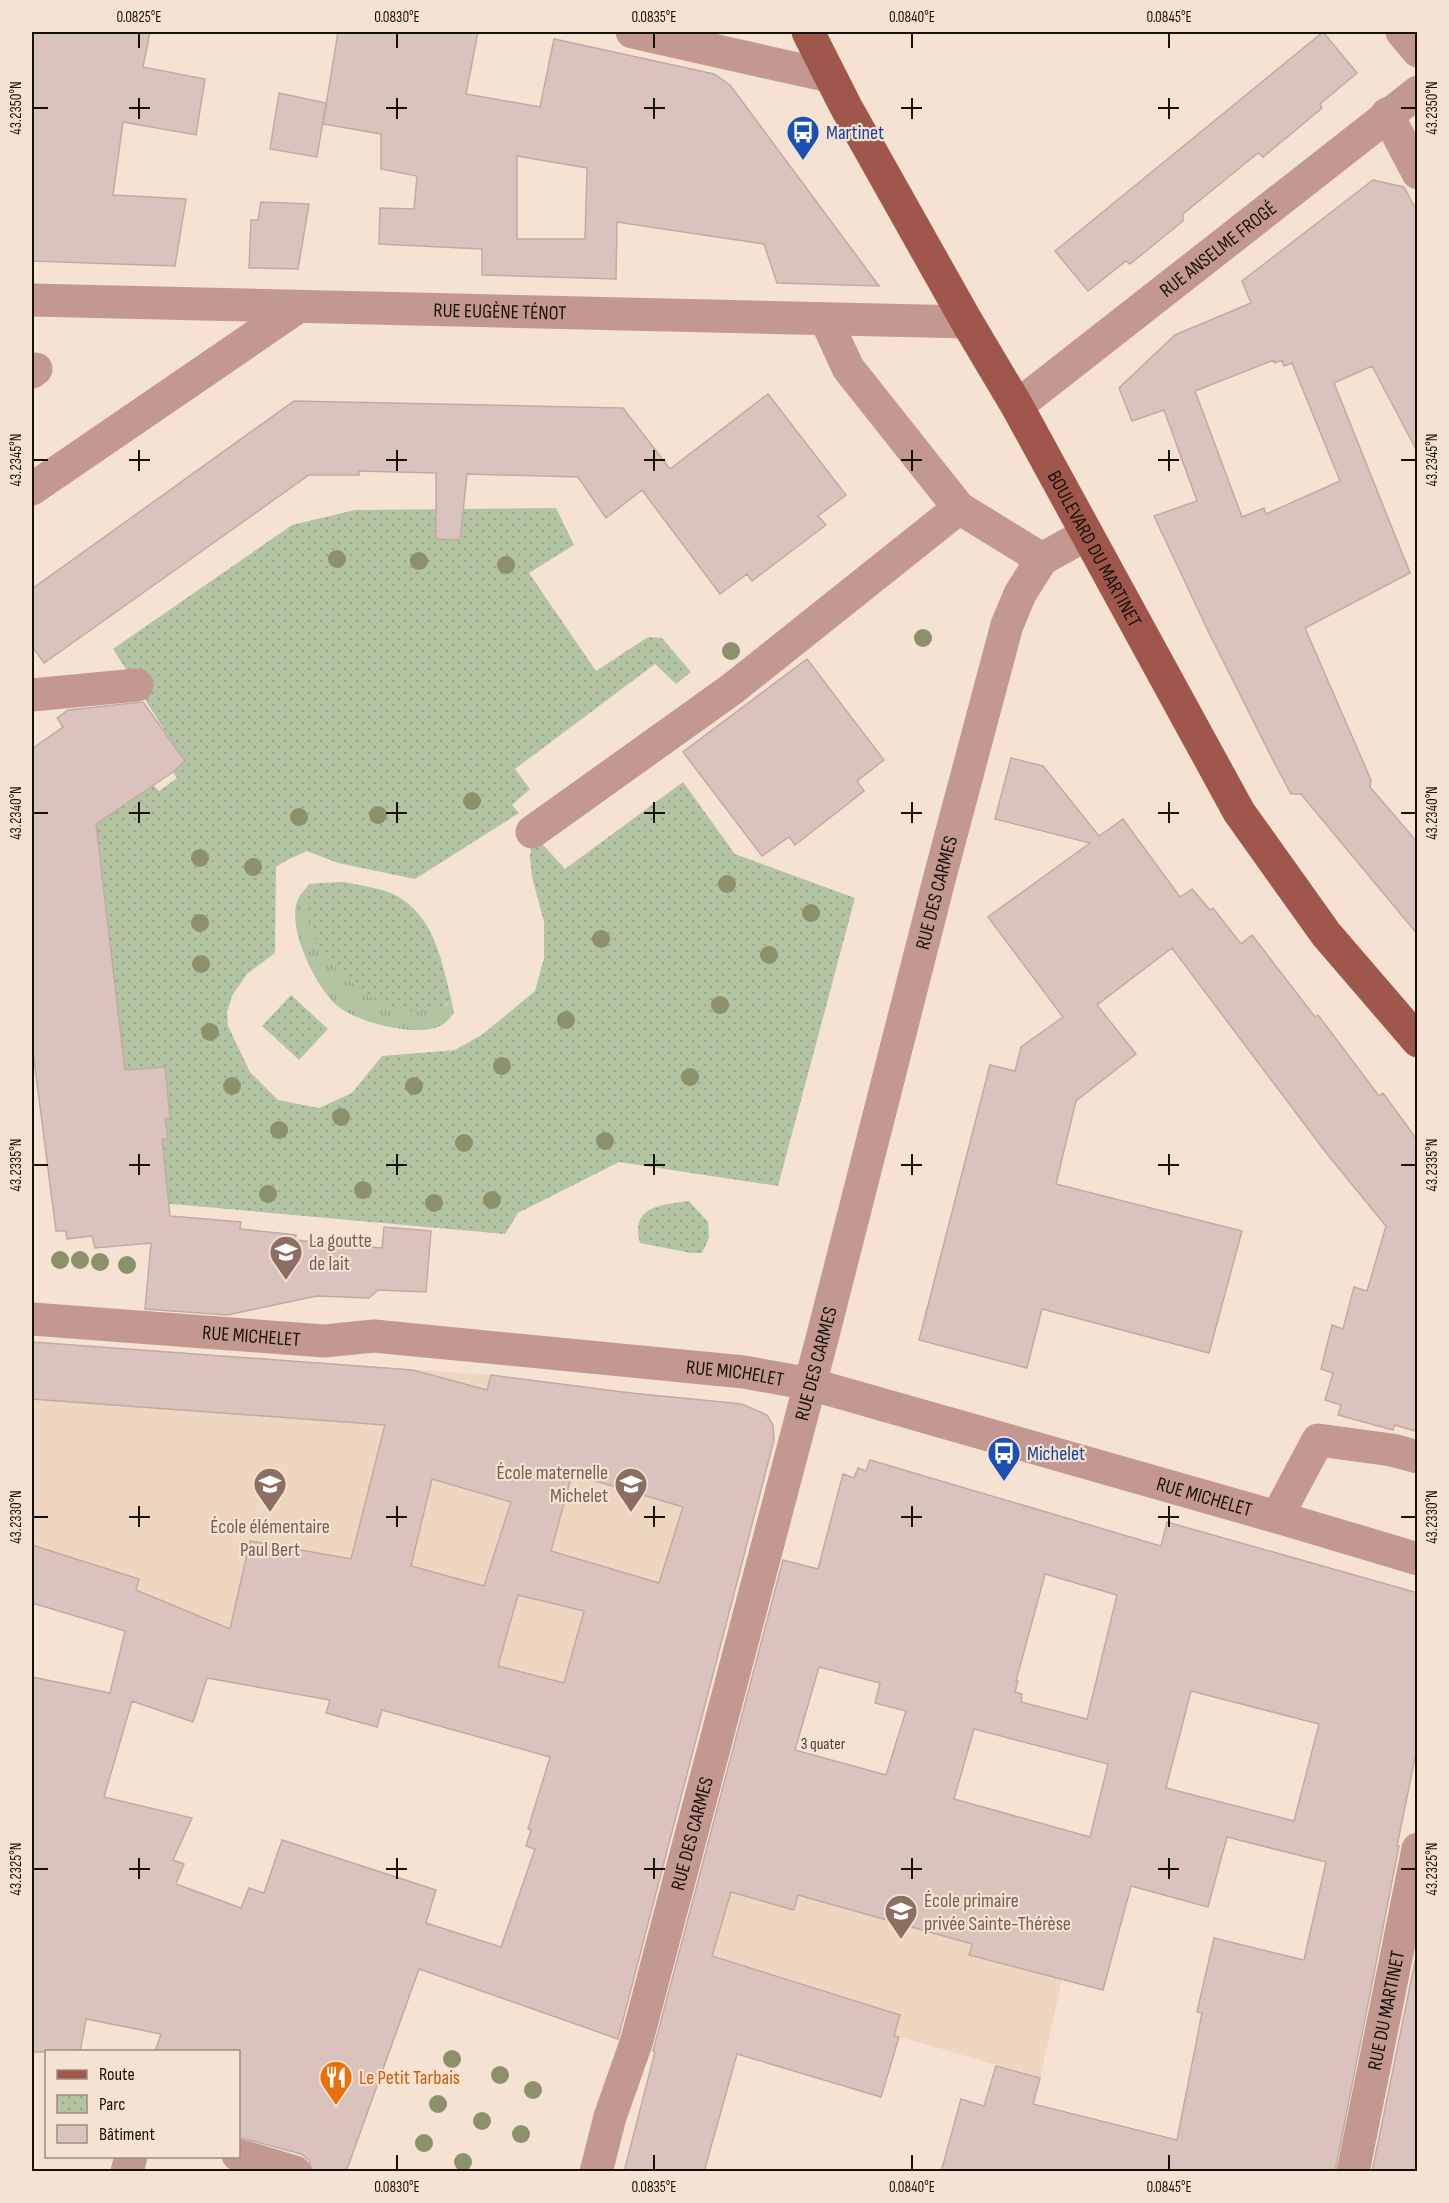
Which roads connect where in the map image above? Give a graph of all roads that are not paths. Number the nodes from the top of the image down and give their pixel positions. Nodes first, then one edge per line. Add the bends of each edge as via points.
1 (632, 32) edge
2 (808, 32) edge
3 (1402, 32) edge
4 (1418, 51) edge
5 (829, 76) junction
6 (1418, 92) edge
7 (1387, 114) junction
8 (1418, 173) edge
9 (32, 300) edge
10 (298, 307) junction
11 (826, 320) junction
12 (967, 322) junction
13 (1017, 406) junction
14 (32, 489) edge
15 (959, 508) junction
16 (1087, 534) junction
17 (1042, 559) junction
18 (137, 685) dead end
19 (32, 695) edge
20 (532, 832) dead end
21 (1418, 1041) edge
22 (32, 1319) edge
23 (810, 1384) junction
24 (1418, 1457) edge
25 (1277, 1517) junction
26 (1418, 1559) edge
27 (1418, 1849) edge
28 (240, 2156) edge
29 (295, 2172) edge
30 (596, 2172) edge
31 (1353, 2172) edge

1 - 5 street
2 - 5 main road, BOULEVARD DU MARTINET
3 - 4 street
5 - 12 main road, BOULEVARD DU MARTINET
6 - 7 street, RUE ANSELME FROGÉ
7 - 8 street
7 - 13 street, RUE ANSELME FROGÉ
9 - 10 street, RUE EUGÈNE TÉNOT
10 - 11 street, RUE EUGÈNE TÉNOT
10 - 14 street
11 - 12 street, RUE EUGÈNE TÉNOT
11 - 15 street via 848,368
12 - 13 main road, BOULEVARD DU MARTINET
13 - 16 main road, BOULEVARD DU MARTINET
15 - 17 street
15 - 20 street via 732,689
16 - 17 street, RUE DES CARMES
16 - 21 main road, BOULEVARD DU MARTINET via 1239,812 1326,934
17 - 23 street, RUE DES CARMES via 1020,594 1007,625
18 - 19 street
22 - 23 street, RUE MICHELET via 324,1341 374,1336 744,1372
23 - 25 street, RUE MICHELET
23 - 30 street, RUE DES CARMES via 637,2040 610,2116
24 - 25 street via 1318,1440
25 - 26 street, RUE MICHELET
27 - 31 street, RUE DU MARTINET
28 - 29 street

